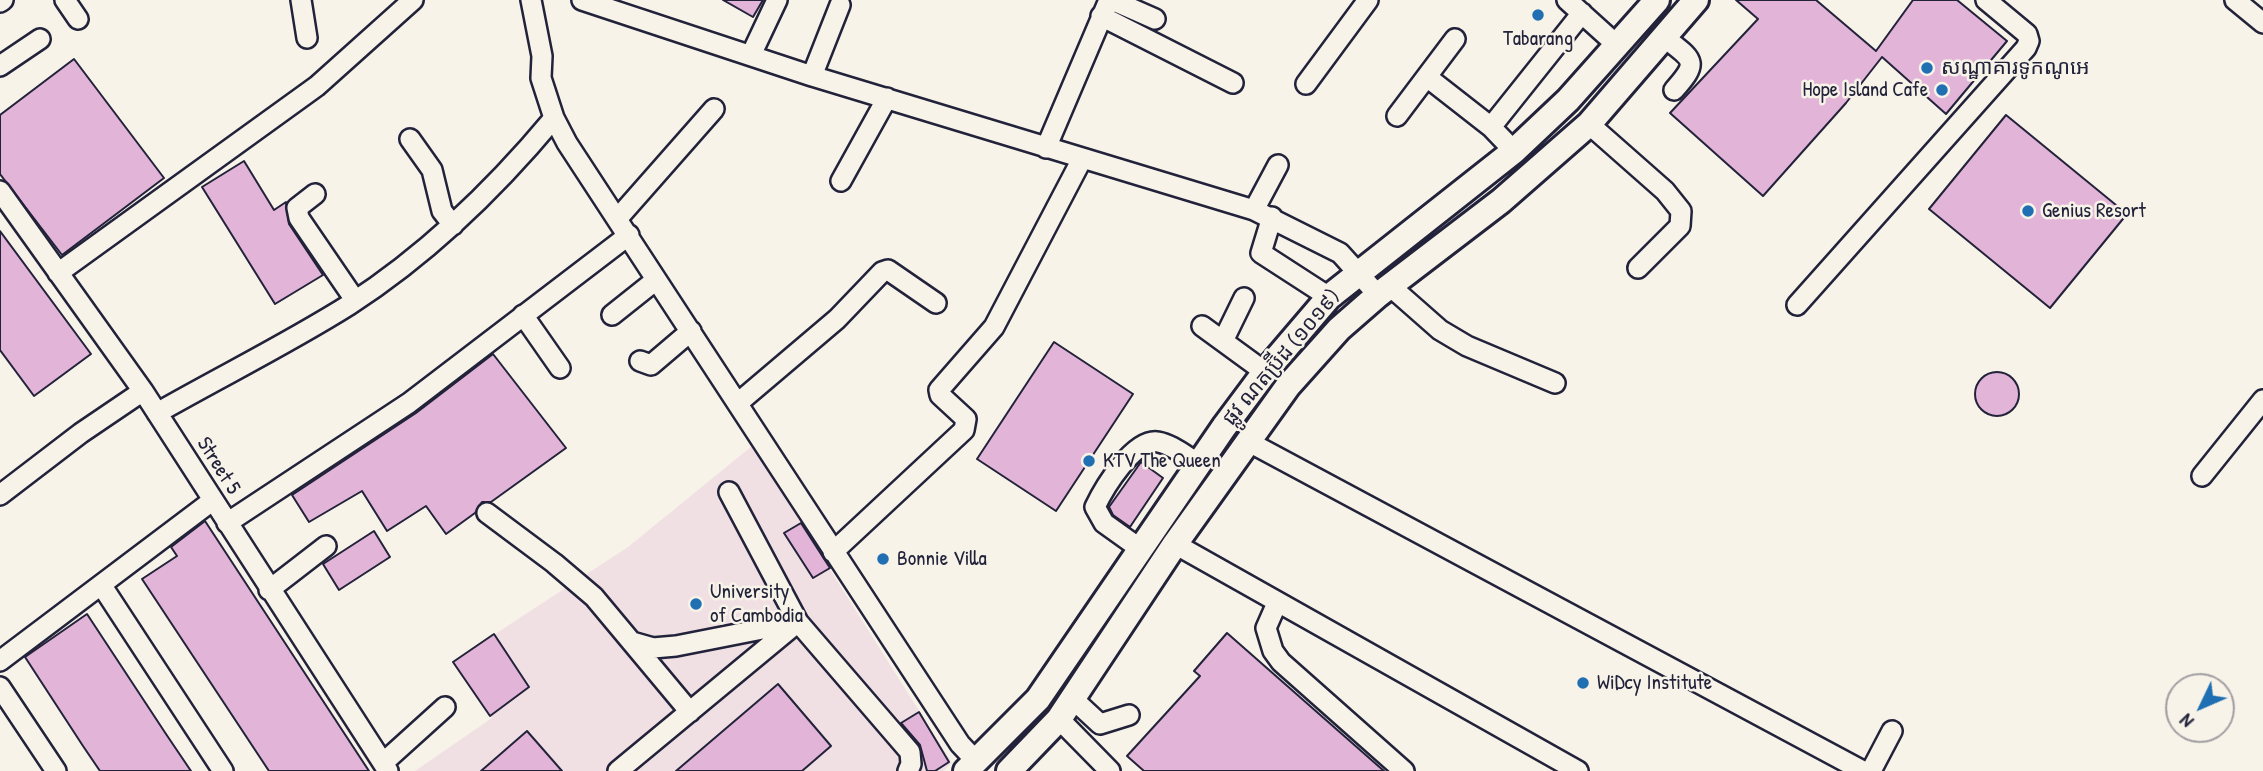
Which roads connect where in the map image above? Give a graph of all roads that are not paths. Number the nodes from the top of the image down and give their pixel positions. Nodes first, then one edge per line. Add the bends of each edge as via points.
1 (65, 0) edge
2 (301, 0) edge
3 (413, 0) edge
4 (531, 0) edge
5 (582, 0) edge
6 (777, 0) edge
7 (1368, 0) edge
8 (1657, 0) edge
9 (1696, 0) edge
10 (1986, 0) edge
11 (2235, 0) edge
12 (840, 5) dead end
13 (1107, 5) edge
14 (1575, 7) edge
15 (78, 19) dead end
16 (1154, 19) dead end
17 (2263, 23) edge
18 (307, 38) dead end
19 (1455, 38) dead end
20 (1665, 38) junction
21 (40, 39) dead end
22 (1618, 46) junction
23 (751, 55) junction
24 (0, 66) edge
25 (812, 76) junction
26 (1427, 77) junction
27 (1233, 83) dead end
28 (1306, 84) dead end
29 (1674, 90) dead end
30 (887, 98) junction
31 (714, 109) dead end
32 (1397, 116) dead end
33 (554, 118) junction
34 (1589, 124) junction
35 (1491, 127) junction
36 (410, 139) dead end
37 (1046, 148) junction
38 (1514, 151) junction
39 (1082, 159) junction
40 (1278, 165) dead end
41 (841, 181) dead end
42 (0, 191) edge
43 (315, 194) dead end
44 (1263, 213) junction
45 (618, 218) junction
46 (453, 225) junction
47 (629, 235) junction
48 (1638, 268) dead end
49 (1359, 272) junction
50 (58, 273) junction
51 (656, 280) junction
52 (1384, 290) junction
53 (1329, 297) junction
54 (1244, 298) dead end
55 (355, 300) junction
56 (936, 303) dead end
57 (1797, 305) dead end
58 (523, 315) junction
59 (612, 315) dead end
60 (1202, 326) dead end
61 (691, 331) junction
62 (1223, 341) junction
63 (640, 361) dead end
64 (560, 368) dead end
65 (1265, 372) junction
66 (1555, 383) dead end
67 (143, 391) junction
68 (2263, 400) edge
69 (738, 403) junction
70 (157, 412) junction
71 (1247, 441) junction
72 (1198, 463) junction
73 (2202, 476) dead end
74 (729, 492) dead end
75 (0, 495) edge
76 (212, 500) junction
77 (487, 513) dead end
78 (227, 523) junction
79 (1175, 544) junction
80 (326, 546) dead end
81 (1139, 548) junction
82 (833, 552) junction
83 (102, 586) junction
84 (269, 590) junction
85 (1277, 603) junction
86 (798, 622) junction
87 (632, 642) junction
88 (0, 661) edge
89 (0, 687) edge
90 (445, 707) dead end
91 (1066, 709) junction
92 (690, 712) junction
93 (1129, 715) dead end
94 (1892, 731) dead end
95 (385, 767) edge
96 (972, 767) edge
97 (56, 771) edge
98 (223, 771) edge
99 (618, 771) edge
100 (908, 771) edge
101 (1010, 771) edge
102 (1110, 771) edge
103 (1404, 771) edge
104 (1578, 771) edge
105 (1863, 771) edge
106 (1871, 771) edge

1 - 15 street
2 - 18 street
3 - 50 street via 317,86
4 - 33 street via 542,56 541,78
5 - 23 street
6 - 23 street
7 - 28 street
8 - 22 main road, ផ្លូវ ណតប្រ៊ីដ (១០១៩)
9 - 20 main road, ផ្លូវ ណតប្រ៊ីដ (១០១៩)
10 - 57 street via 2026,33 2026,48
11 - 17 street
12 - 25 street
13 - 16 street
13 - 27 street
13 - 37 street
14 - 22 street
14 - 35 street
19 - 26 street
20 - 29 street via 1692,64
20 - 34 main road, ផ្លូវ ណតប្រ៊ីដ (១០១៩)
21 - 24 street
22 - 38 main road, ផ្លូវ ណតប្រ៊ីដ (១០១៩)
23 - 25 street
25 - 30 street
26 - 32 street
26 - 35 street
30 - 37 street
30 - 41 street
31 - 45 street
33 - 45 street
33 - 46 street via 474,208
34 - 48 street via 1665,191 1681,211 1680,226
34 - 52 main road, ផ្លូវ ណតប្រ៊ីដ (១០១៩) via 1501,201
35 - 38 street
36 - 46 street via 432,170 442,211
37 - 39 street
38 - 49 main road, ផ្លូវ ណតប្រ៊ីដ (១០១៩)
39 - 44 street
39 - 82 street via 994,327 939,390 966,419 964,430
40 - 44 street
42 - 50 street, Street 5
43 - 55 street via 297,208 299,218
44 - 49 street via 1340,253
44 - 53 street via 1261,253
45 - 47 street
46 - 55 street
47 - 51 street
47 - 58 street
49 - 52 street
49 - 53 main road, ផ្លូវ ណតប្រ៊ីដ (១០១៩)
50 - 67 street, Street 5
51 - 59 street
51 - 61 street
52 - 66 street via 1467,346
52 - 71 main road, ផ្លូវ ណតប្រ៊ីដ (១០១៩) via 1339,329
53 - 65 main road, ផ្លូវ ណតប្រ៊ីដ (១០១៩)
54 - 62 street
55 - 70 street
56 - 69 street via 888,271 882,272 837,319
58 - 64 street
58 - 78 street via 409,403
60 - 62 street
61 - 63 street via 651,365
61 - 69 street
62 - 65 street
65 - 72 main road, ផ្លូវ ណតប្រ៊ីដ (១០១៩)
67 - 70 street, Street 5
67 - 75 street
68 - 73 street
69 - 82 street
70 - 76 street, Street 5
71 - 79 main road, ផ្លូវ ណតប្រ៊ីដ (១០១៩)
71 - 105 street
72 - 81 main road, ផ្លូវ ណតប្រ៊ីដ (១០១៩)
72 - 81 street via 1160,442 1145,443 1102,493 1095,507 1104,523
74 - 86 street
76 - 78 street, Street 5
76 - 83 street
77 - 87 street via 594,597
78 - 84 street, Street 5
79 - 85 street
79 - 91 main road, ផ្លូវ ណតប្រ៊ីដ (១០១៩)
80 - 84 street
81 - 96 main road, ផ្លូវ ណតប្រ៊ីដ (១០១៩) via 1038,699
82 - 96 street
83 - 88 street
83 - 98 street
84 - 95 street, Street 5
85 - 103 street via 1266,628 1281,662
85 - 104 street
86 - 87 street via 676,646 653,648
86 - 92 street
86 - 100 street via 910,752
87 - 92 street
89 - 97 street
90 - 95 street
91 - 93 street via 1100,724
91 - 101 main road, ផ្លូវ ណតប្រ៊ីដ (១០១៩)
91 - 102 street
92 - 99 street
94 - 106 street

